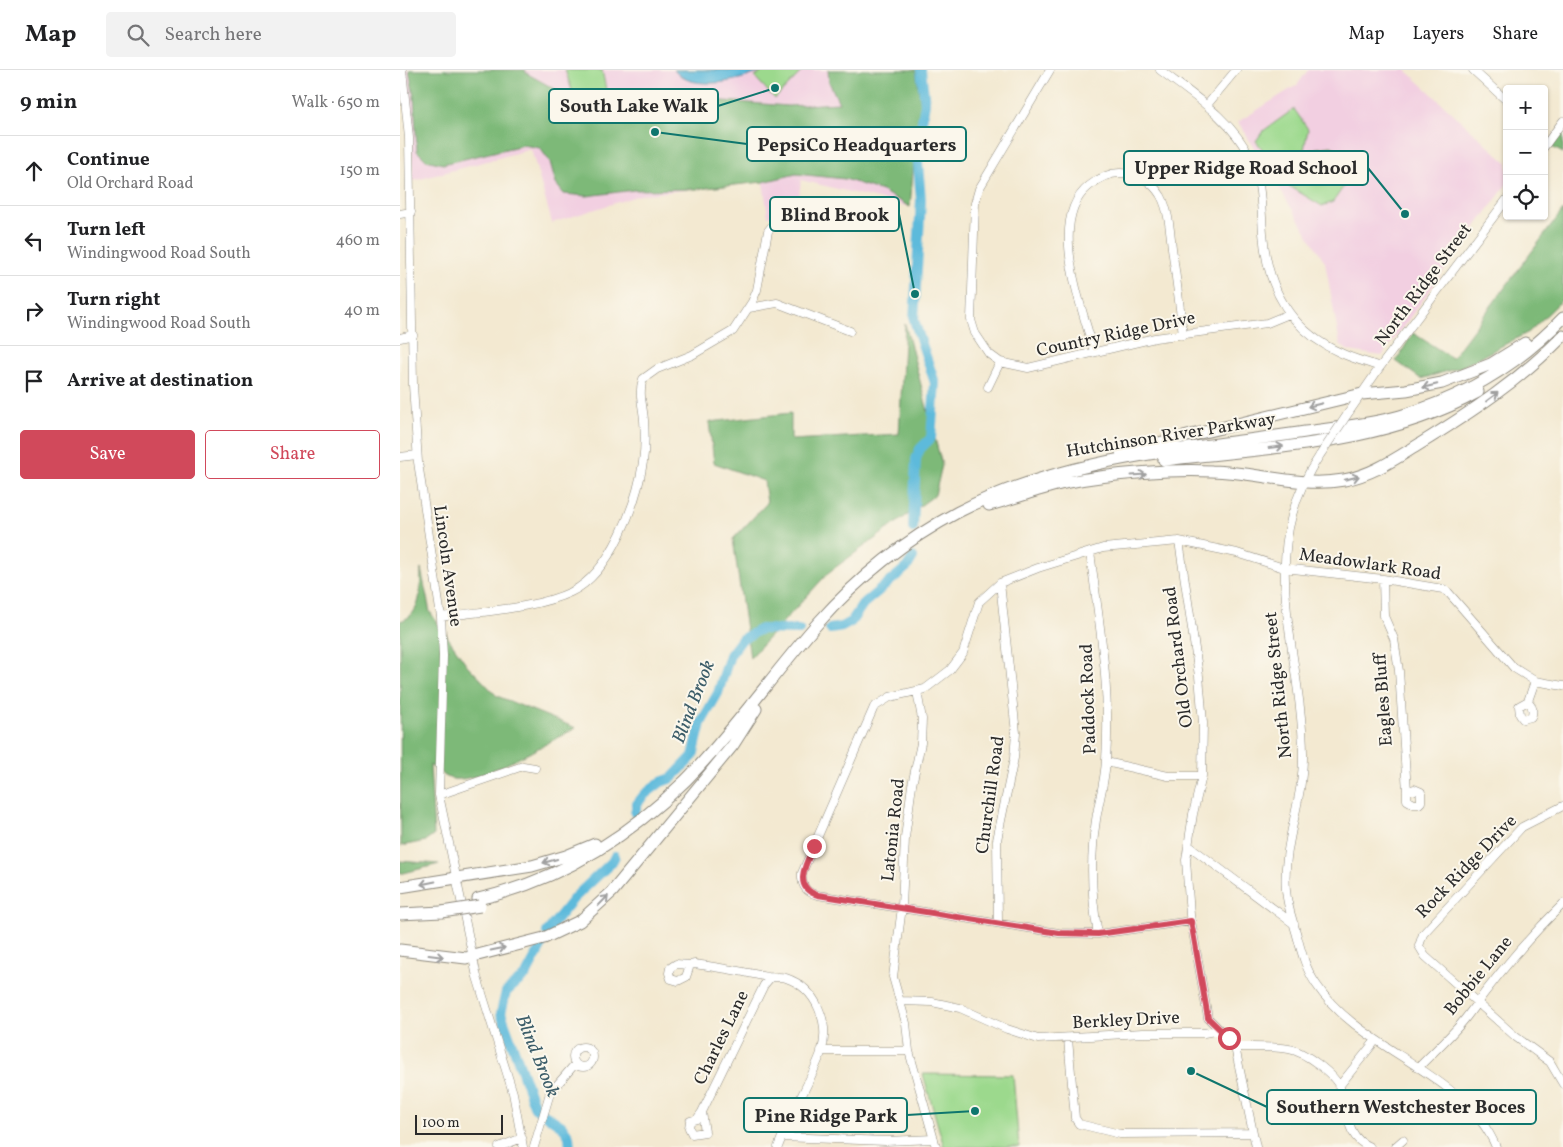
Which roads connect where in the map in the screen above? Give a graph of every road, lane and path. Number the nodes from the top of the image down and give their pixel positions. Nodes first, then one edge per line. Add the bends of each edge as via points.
1 (402, 70) edge
2 (1050, 70) edge
3 (1160, 70) edge
4 (1236, 70) edge
5 (1474, 70) edge
6 (1483, 73) edge
7 (1503, 96) edge
8 (1207, 105) junction
9 (1563, 122) edge
10 (1548, 140) edge
11 (1503, 204) edge
12 (411, 212) junction
13 (400, 214) edge
14 (775, 222) dead end
15 (749, 308) junction
16 (1563, 312) edge
17 (1289, 314) junction
18 (1563, 318) edge
19 (1563, 329) edge
20 (850, 331) dead end
21 (1184, 335) junction
22 (413, 336) junction
23 (1563, 336) edge
24 (400, 338) edge
25 (1094, 352) junction
26 (1000, 362) junction
27 (1380, 367) junction
28 (988, 387) dead end
29 (1362, 394) junction
30 (418, 455) junction
31 (400, 457) edge
32 (1023, 483) junction
33 (1303, 483) junction
34 (989, 505) junction
35 (1179, 541) junction
36 (1090, 552) junction
37 (1284, 568) junction
38 (1383, 578) junction
39 (1000, 583) junction
40 (441, 617) junction
41 (1535, 681) junction
42 (1563, 686) edge
43 (917, 691) junction
44 (1528, 701) dead end
45 (756, 710) junction
46 (1106, 762) junction
47 (536, 768) dead end
48 (1202, 776) junction
49 (1406, 791) dead end
50 (439, 795) junction
51 (670, 795) junction
52 (1563, 806) edge
53 (1188, 845) junction
54 (455, 877) junction
55 (400, 888) edge
56 (479, 903) junction
57 (1563, 904) edge
58 (400, 906) edge
59 (902, 907) junction
60 (442, 908) junction
61 (400, 914) edge
62 (1191, 921) junction
63 (998, 922) junction
64 (1294, 924) junction
65 (1098, 934) junction
66 (400, 950) edge
67 (472, 956) junction
68 (690, 965) dead end
69 (770, 978) junction
70 (900, 1001) junction
71 (1476, 1001) junction
72 (1220, 1030) junction
73 (1068, 1039) junction
74 (1376, 1040) junction
75 (1235, 1047) junction
76 (821, 1051) junction
77 (909, 1051) junction
78 (575, 1064) dead end
79 (1418, 1068) junction
80 (1563, 1084) edge
81 (1340, 1085) junction
82 (702, 1112) dead end
83 (1254, 1133) junction
84 (782, 1137) junction
85 (522, 1138) junction
86 (1403, 1140) dead end
87 (935, 1143) edge
88 (499, 1147) edge
89 (524, 1147) edge
90 (534, 1147) edge
91 (778, 1147) edge
92 (1256, 1147) edge
93 (1370, 1147) edge
94 (1396, 1147) edge
95 (1496, 1147) edge

1 - 12 street, Lincoln Avenue via 409,138
2 - 26 street via 985,176 975,203 971,320 981,344
3 - 8 street
4 - 8 street
5 - 6 street
6 - 7 street
8 - 17 street via 1234,131 1252,160 1260,191 1263,240 1269,268
9 - 10 street
11 - 27 street, North Ridge Street
12 - 13 street
12 - 22 street, Lincoln Avenue
14 - 15 street via 768,231
15 - 20 street via 777,303
15 - 40 street via 733,332 643,379 640,392 643,462 636,497 614,545 583,585 550,600
16 -> 29 highway via 1520,347 1470,373 1421,388
17 - 21 street, Country Ridge Drive via 1267,323
17 - 27 street via 1300,327 1328,347
18 - 32 highway, Hutchinson River Parkway via 1524,353 1485,380 1447,399 1398,417 1362,425 1106,461
34 -> 19 highway, Hutchinson River Parkway via 1048,482 1110,467 1341,438 1403,425 1448,408 1490,386 1534,355
21 - 25 street, Country Ridge Drive
21 - 25 street via 1168,222 1161,196 1141,176 1112,172 1098,178 1077,200 1069,232 1071,263
22 - 24 street
22 - 30 street, Lincoln Avenue
33 -> 23 highway via 1344,480 1382,467 1486,402
25 - 26 street, Country Ridge Drive via 1028,368
26 - 28 street
27 - 29 street, North Ridge Street
29 -> 32 highway via 1074,463
29 - 33 street, North Ridge Street, bridge
30 - 31 street
30 - 40 street, Lincoln Avenue
32 - 51 highway, Hutchinson River Parkway via 932,527 859,581 818,622 710,753
34 -> 33 highway via 1070,482 1130,475 1225,471
33 - 37 street, North Ridge Street via 1292,519
34 - 45 highway, Hutchinson River Parkway via 925,540 866,585 821,630
35 - 36 street, Meadowlark Road via 1132,544
35 - 37 street, Meadowlark Road via 1237,553
35 - 48 street, Old Orchard Road via 1199,676 1203,723
36 - 39 street, Meadowlark Road
36 - 46 street, Paddock Road via 1106,673
37 - 38 street, Meadowlark Road
37 - 64 street, North Ridge Street via 1303,751 1302,783 1286,867 1286,891
38 - 41 street, Meadowlark Road via 1448,592 1514,668
38 - 49 street, Eagles Bluff via 1384,616 1394,639 1398,671
39 - 43 street via 979,602 960,660 925,690
39 - 63 street, Churchill Road via 1016,733 997,840
40 - 50 street, Lincoln Avenue
41 - 42 street, Meadowlark Road
41 - 44 street
43 - 59 street, Latonia Road via 922,743 904,838
43 - 59 street via 890,697 874,706 802,878 809,893
45 - 56 highway, Hutchinson River Parkway via 695,780 644,827 591,863 539,888
67 -> 45 highway via 564,930 607,898 733,745
46 - 48 street via 1168,776
46 - 65 street, Paddock Road via 1096,822 1092,876
47 - 50 street via 522,766
48 - 53 street, Old Orchard Road
50 - 54 street, Lincoln Avenue
51 -> 54 highway via 585,849 518,869
51 - 56 highway, Hutchinson River Parkway via 612,841 576,863
52 - 71 street, Rock Ridge Drive via 1522,827 1421,938 1420,946 1425,956
53 - 62 street, Old Orchard Road via 1186,883
53 - 64 street
54 -> 55 highway
54 - 67 street, Lincoln Avenue
56 - 60 highway, Hutchinson River Parkway, bridge
57 - 71 street, Bobbie Lane
58 - 60 highway, Hutchinson River Parkway
59 - 63 street
59 - 70 street, Latonia Road via 892,970
60 - 61 highway, Hutchinson River Parkway
62 - 65 street
62 - 72 street, Old Orchard Road via 1208,1018
63 - 65 street via 1059,933
64 - 74 street, North Ridge Street via 1304,962 1316,984 1340,1012
66 -> 67 highway via 456,958
67 - 85 street, Lincoln Avenue via 514,1093
68 - 69 street via 746,971
69 - 76 street via 787,978 812,995 823,1026
69 - 82 street, Charles Lane
70 - 73 street, Berkley Drive via 932,1002 960,1008 1007,1030 1038,1040
70 - 77 street, Latonia Road
71 - 79 street, Bobbie Lane via 1468,1015
71 - 80 street, Rock Ridge Drive via 1550,1062
72 - 73 street, Berkley Drive
72 - 75 street
73 - 83 street via 1075,1118 1079,1124 1120,1134
74 - 79 street, North Ridge Street
74 - 81 street
75 - 81 street via 1300,1052
75 - 83 street
76 - 77 street
76 - 84 street
77 - 87 street, Latonia Road
78 - 90 street via 550,1093
79 - 95 street, North Ridge Street via 1480,1117
81 - 93 street via 1354,1134
83 - 92 street
84 - 87 street
84 - 91 street
85 - 88 street
85 - 89 street, Lincoln Avenue
86 - 94 street

